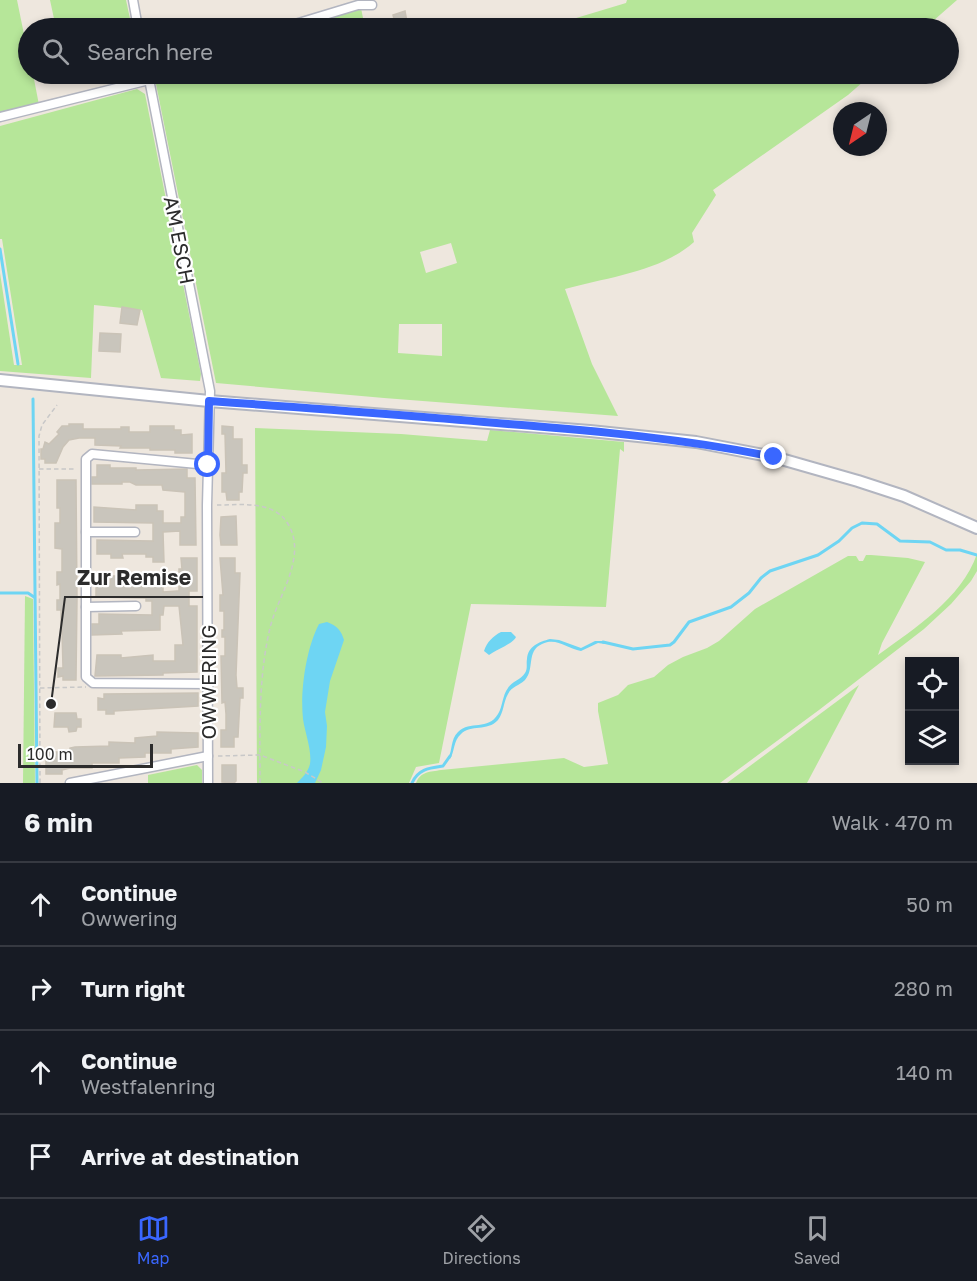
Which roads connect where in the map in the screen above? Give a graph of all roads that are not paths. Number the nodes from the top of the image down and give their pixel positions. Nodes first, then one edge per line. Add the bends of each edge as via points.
1 (133, 0) edge
2 (372, 5) dead end
3 (136, 18) edge
4 (315, 18) edge
5 (119, 84) edge
6 (150, 84) edge
7 (0, 117) edge
8 (0, 380) edge
9 (209, 401) junction
10 (208, 465) junction
11 (977, 528) edge
12 (86, 532) junction
13 (135, 532) dead end
14 (136, 606) dead end
15 (86, 607) junction
16 (209, 684) junction
17 (208, 756) junction
18 (113, 779) edge
19 (96, 780) edge
20 (70, 783) edge
21 (208, 783) edge

1 - 3 street
2 - 4 street via 358,5
5 - 7 street, AM ESCH
6 - 9 street, AM ESCH
8 - 9 street
9 - 10 street, OWWERING
9 - 11 street via 696,442 847,477 904,496
10 - 12 street via 92,454 86,459
10 - 16 street, OWWERING
12 - 13 street
12 - 15 street
14 - 15 street
15 - 16 street via 86,677 93,683
16 - 17 street, OWWERING
17 - 18 street
17 - 21 street, OWWERING
18 - 19 street
19 - 20 street

